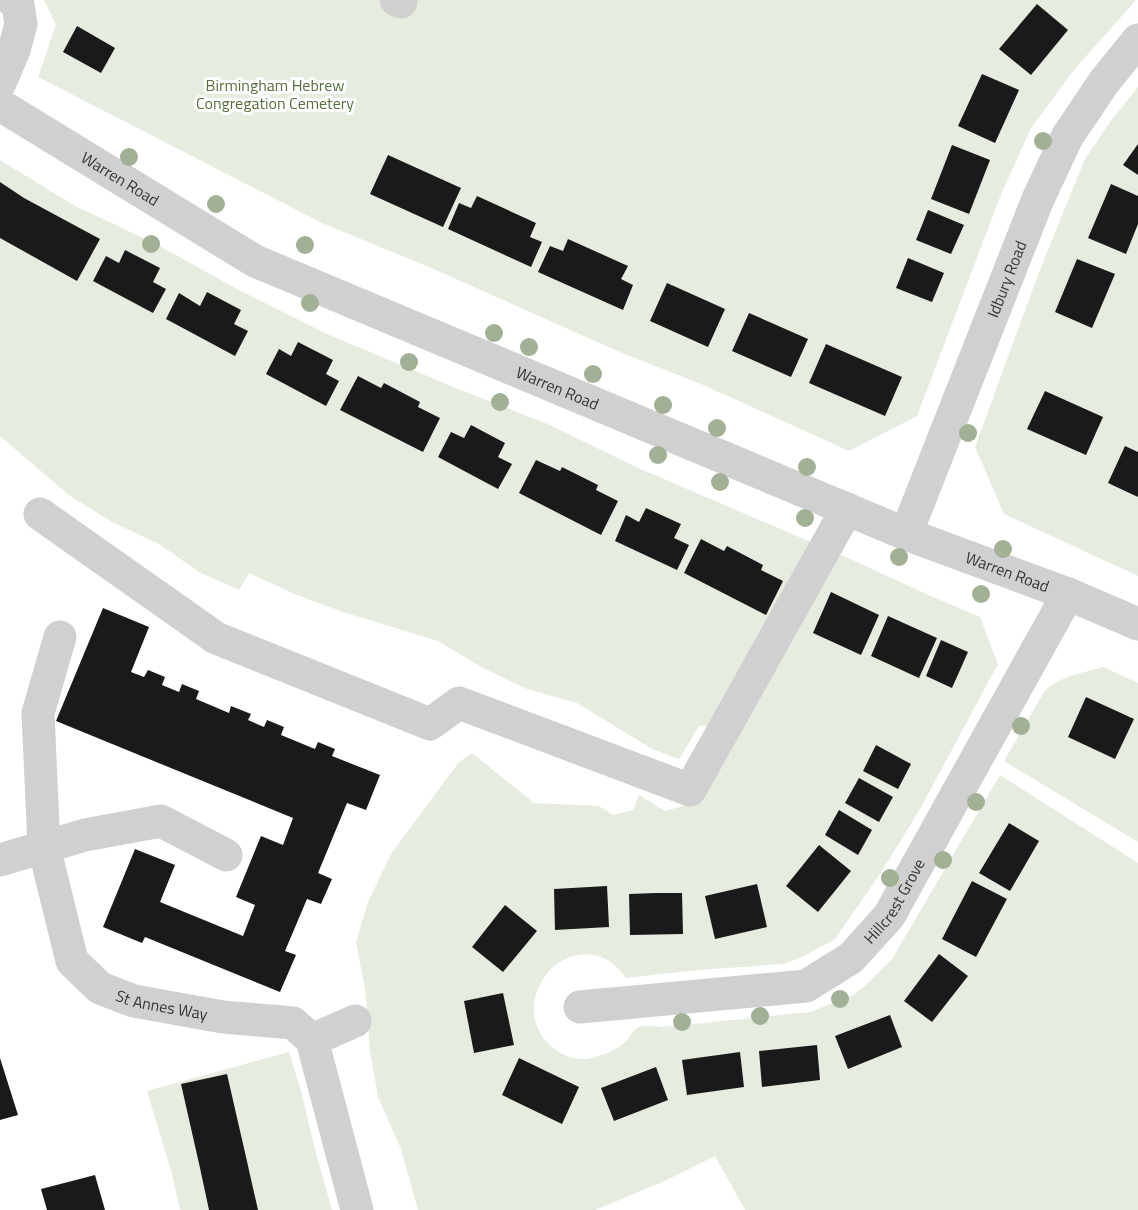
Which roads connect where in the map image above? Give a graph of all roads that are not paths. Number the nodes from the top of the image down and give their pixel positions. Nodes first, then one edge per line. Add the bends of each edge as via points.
1 (12, 0) edge
2 (1138, 40) edge
3 (0, 83) edge
4 (0, 105) edge
5 (847, 509) junction
6 (40, 514) dead end
7 (906, 534) junction
8 (1068, 594) junction
9 (1138, 624) edge
10 (60, 637) dead end
11 (44, 847) junction
12 (226, 855) dead end
13 (0, 860) edge
14 (580, 1008) dead end
15 (355, 1021) dead end
16 (312, 1040) junction
17 (357, 1210) edge

1 - 3 street via 18,5 21,24
2 - 7 street, Idbury Road via 1067,136 1038,199
4 - 5 street, Warren Road via 255,261
5 - 6 street via 690,790 459,703 430,724 216,638
5 - 7 street, Warren Road
7 - 8 street, Warren Road
8 - 9 street, Warren Road
8 - 14 street, Hillcrest Grove via 889,916 851,958 806,986
10 - 11 street, St Annes Way via 38,713
11 - 12 street via 161,821
11 - 13 street
11 - 16 street, St Annes Way via 72,961 100,988 134,1001 223,1017 292,1023
15 - 16 street
16 - 17 street

